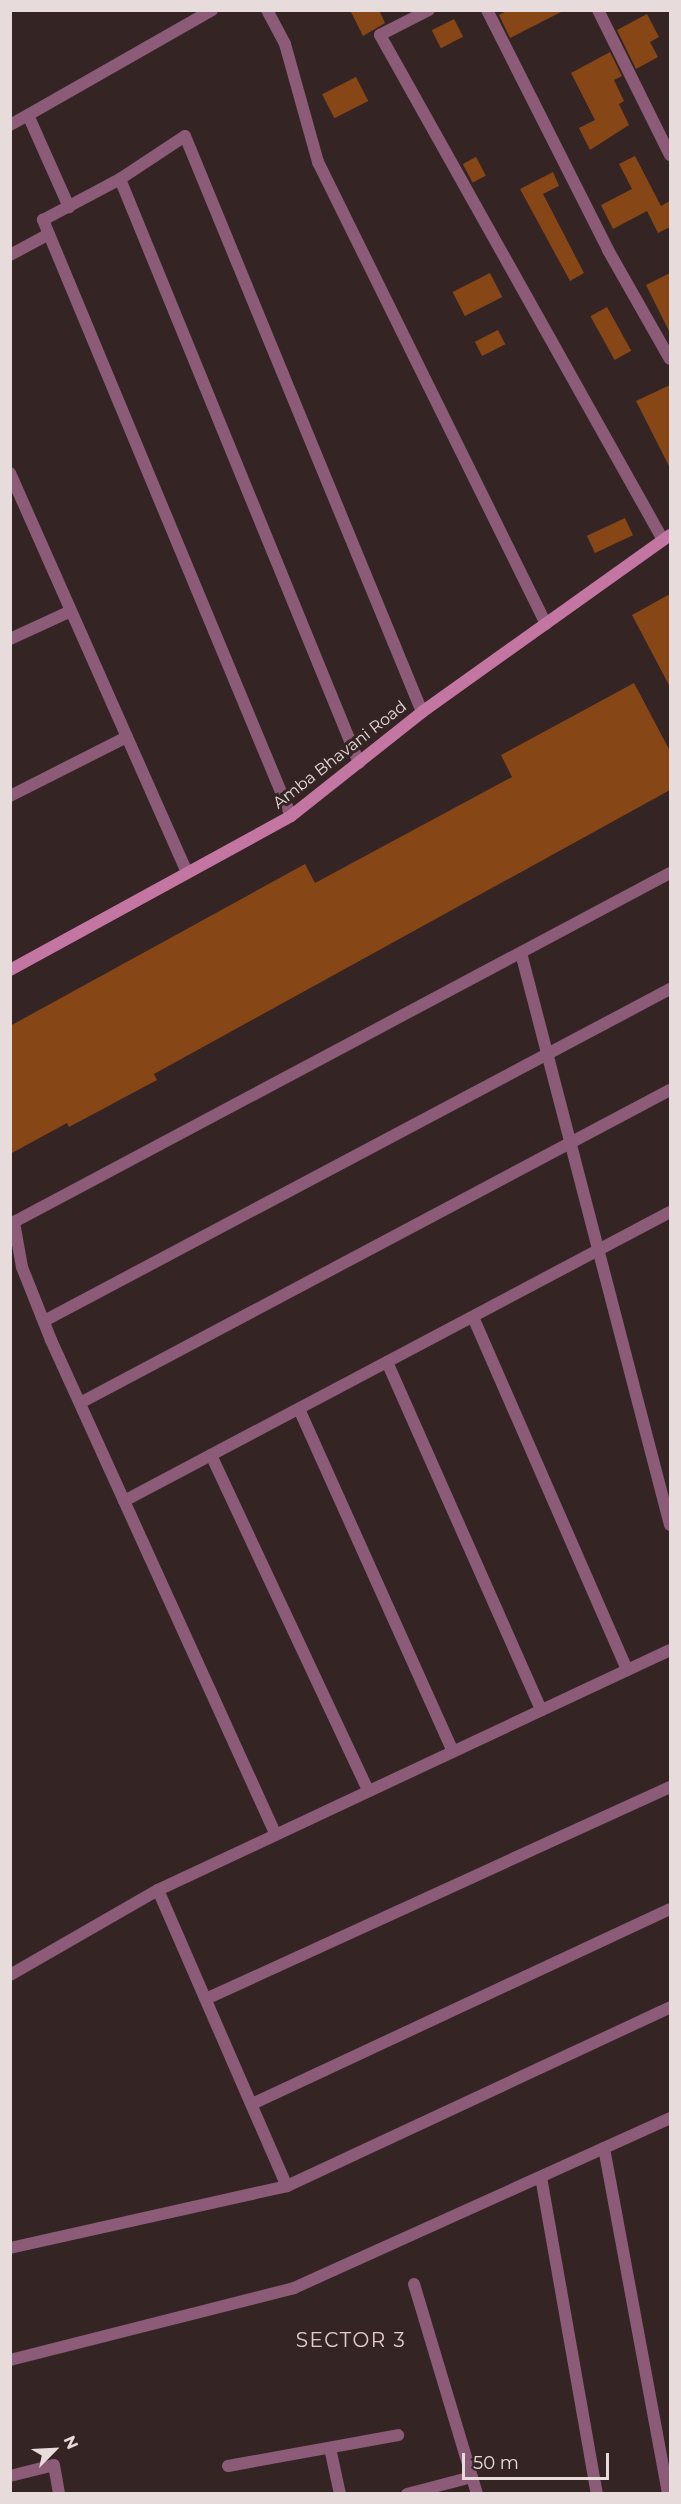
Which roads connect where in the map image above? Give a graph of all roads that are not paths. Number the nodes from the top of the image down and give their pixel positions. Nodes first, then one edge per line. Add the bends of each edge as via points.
1 (212, 10) edge
2 (267, 10) edge
3 (429, 10) edge
4 (487, 10) edge
5 (598, 10) edge
6 (28, 115) junction
7 (10, 125) edge
8 (670, 155) edge
9 (120, 179) junction
10 (69, 207) junction
11 (49, 234) junction
12 (10, 255) edge
13 (670, 359) edge
14 (12, 480) edge
15 (667, 538) edge
16 (71, 611) junction
17 (546, 624) junction
18 (10, 639) edge
19 (422, 712) junction
20 (127, 737) junction
21 (359, 763) junction
22 (10, 796) edge
23 (291, 816) junction
24 (187, 873) junction
25 (670, 873) edge
26 (521, 953) junction
27 (10, 970) edge
28 (670, 989) edge
29 (547, 1054) junction
30 (670, 1090) edge
31 (571, 1143) junction
32 (670, 1212) edge
33 (598, 1250) junction
34 (473, 1317) junction
35 (44, 1321) junction
36 (387, 1362) junction
37 (80, 1403) junction
38 (299, 1409) junction
39 (210, 1455) junction
40 (124, 1501) junction
41 (670, 1525) edge
42 (670, 1650) edge
43 (627, 1671) junction
44 (541, 1710) junction
45 (453, 1751) junction
46 (670, 1787) edge
47 (368, 1790) junction
48 (276, 1833) junction
49 (158, 1890) junction
50 (670, 1910) edge
51 (10, 1975) edge
52 (208, 1998) junction
53 (670, 2007) edge
54 (252, 2104) junction
55 (670, 2118) edge
56 (604, 2148) junction
57 (541, 2177) junction
58 (287, 2186) junction
59 (10, 2248) edge
60 (414, 2284) dead end
61 (10, 2360) edge
62 (398, 2435) dead end
63 (330, 2448) junction
64 (228, 2466) dead end
65 (10, 2476) edge
66 (472, 2477) junction
67 (59, 2493) edge
68 (340, 2493) edge
69 (407, 2493) edge
70 (477, 2493) edge
71 (597, 2493) edge
72 (668, 2493) edge

1 - 6 street
2 - 17 street via 285,44 318,162
3 - 15 street via 380,35
4 - 13 street via 608,250
5 - 8 street
6 - 7 street
6 - 10 street
9 - 10 street
9 - 19 street via 185,136
9 - 21 street
10 - 11 street via 43,220
11 - 12 street
11 - 23 street
14 - 16 street
15 - 17 street, Amba Bhavani Road
16 - 18 street
16 - 20 street
17 - 19 street, Amba Bhavani Road
19 - 21 street, Amba Bhavani Road
20 - 22 street
20 - 24 street
21 - 23 street, Amba Bhavani Road
23 - 24 street, Amba Bhavani Road
24 - 27 street, Amba Bhavani Road
25 - 26 street
26 - 29 street
26 - 35 street via 14,1222 22,1267
28 - 29 street
29 - 31 street
29 - 35 street
30 - 31 street
31 - 33 street
31 - 37 street
32 - 33 street
33 - 34 street
33 - 41 street
34 - 36 street
34 - 43 street
35 - 37 street
36 - 38 street
36 - 44 street
37 - 40 street
38 - 39 street
38 - 45 street
39 - 40 street
39 - 47 street
40 - 48 street
42 - 43 street
43 - 44 street
44 - 45 street
45 - 47 street
46 - 52 street
47 - 48 street
48 - 49 street
49 - 51 street
49 - 52 street
50 - 54 street
52 - 54 street
53 - 58 street
54 - 58 street
55 - 56 street
56 - 57 street
56 - 72 street
57 - 61 street via 294,2288
57 - 71 street
58 - 59 street
60 - 66 street
62 - 63 street
63 - 64 street
63 - 68 street
65 - 67 street via 54,2465
66 - 69 street
66 - 70 street

